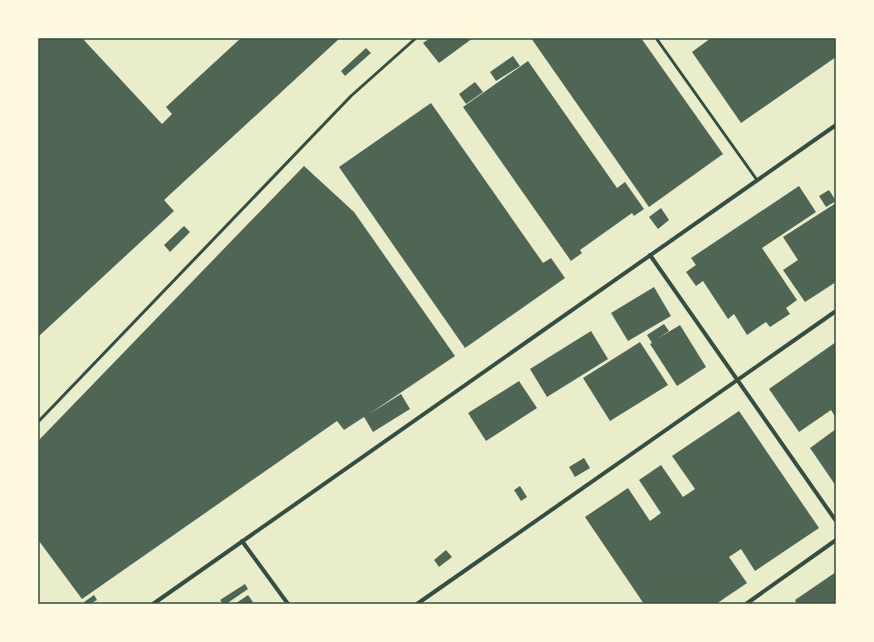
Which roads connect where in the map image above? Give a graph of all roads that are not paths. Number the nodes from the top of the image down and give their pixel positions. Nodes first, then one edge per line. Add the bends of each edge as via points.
1 (416, 38) edge
2 (658, 38) edge
3 (836, 125) edge
4 (757, 180) junction
5 (650, 255) junction
6 (836, 311) edge
7 (738, 381) junction
8 (38, 422) edge
9 (836, 521) edge
10 (836, 540) edge
11 (242, 541) junction
12 (152, 604) edge
13 (288, 604) edge
14 (417, 604) edge
15 (746, 604) edge

1 - 8 lane via 351,96
2 - 4 lane
3 - 4 street
4 - 5 street
5 - 7 street
5 - 11 street
6 - 7 street
7 - 9 street
7 - 14 street
10 - 15 street
11 - 12 street
11 - 13 street

